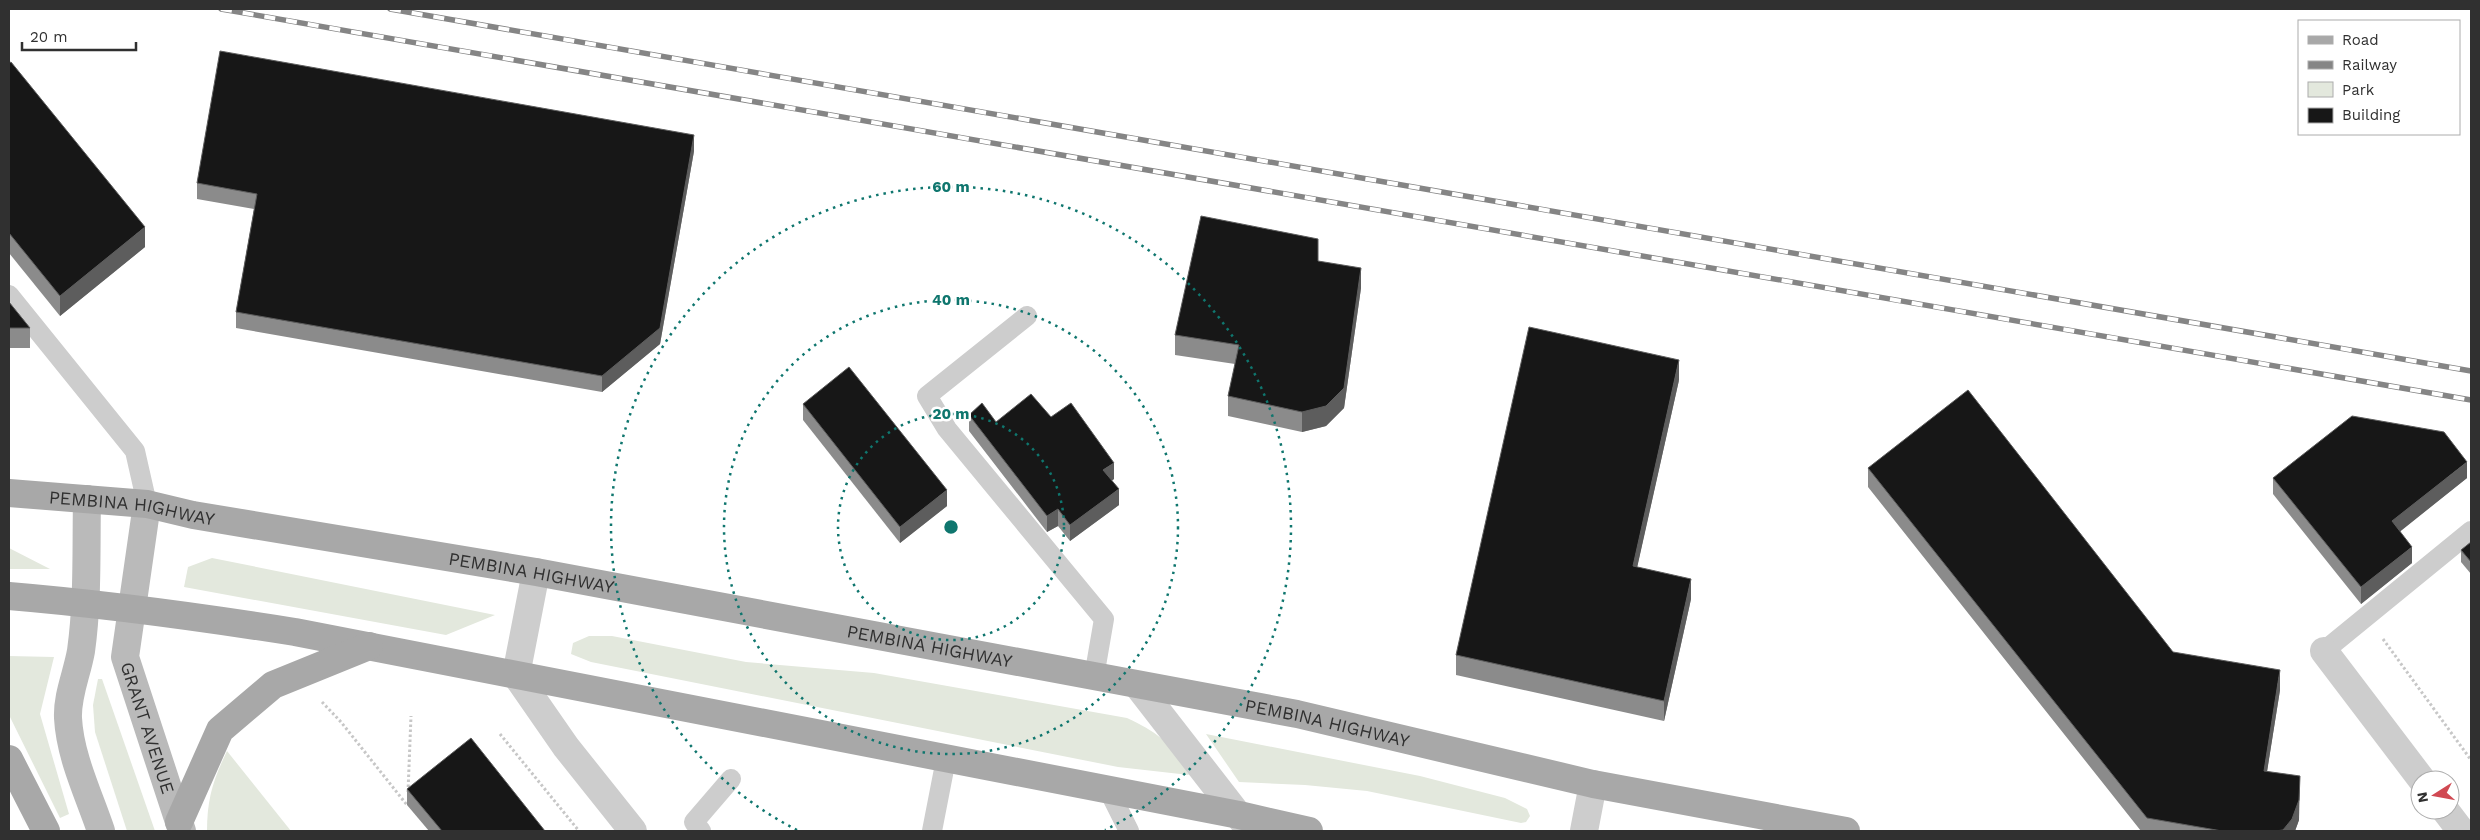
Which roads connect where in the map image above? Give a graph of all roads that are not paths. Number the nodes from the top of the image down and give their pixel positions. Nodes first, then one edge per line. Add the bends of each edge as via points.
1 (9, 294) edge
2 (1027, 316) dead end
3 (9, 493) edge
4 (88, 499) junction
5 (147, 504) junction
6 (2471, 531) edge
7 (536, 572) junction
8 (9, 596) edge
9 (85, 602) junction
10 (130, 609) junction
11 (369, 646) junction
12 (2324, 651) joint
13 (516, 675) junction
14 (1094, 677) junction
15 (1138, 686) junction
16 (9, 758) edge
17 (946, 759) junction
18 (2414, 770) edge
19 (731, 779) dead end
20 (1593, 784) junction
21 (1108, 789) junction
22 (2453, 820) edge
23 (1245, 823) edge
24 (180, 827) edge
25 (46, 831) edge
26 (101, 831) edge
27 (632, 831) edge
28 (701, 831) edge
29 (932, 831) edge
30 (1128, 831) edge
31 (1309, 831) edge
32 (1584, 831) edge
33 (1846, 831) edge
34 (2461, 831) edge

1 - 5 lane via 135,451
2 - 14 lane via 927,396 947,429 1104,619
3 - 4 main road, PEMBINA HIGHWAY
4 - 5 main road, PEMBINA HIGHWAY
4 - 9 main road
5 - 7 main road, PEMBINA HIGHWAY via 193,515
5 - 10 main road, GRANT AVENUE
6 - 12 lane
7 - 13 street
7 - 14 main road, PEMBINA HIGHWAY
8 - 9 main road
9 - 10 main road
9 - 26 main road via 68,718 74,751
10 - 11 main road via 173,613
10 - 24 main road, GRANT AVENUE via 125,657
11 - 13 main road
11 - 24 main road via 274,685 220,730
12 - 18 street
13 - 17 main road
13 - 27 street via 566,747
14 - 15 main road, PEMBINA HIGHWAY
15 - 20 main road, PEMBINA HIGHWAY via 1297,714
15 - 23 street
16 - 25 main road
17 - 21 main road
17 - 29 lane
19 - 28 lane via 694,822
20 - 32 street
20 - 33 main road, PEMBINA HIGHWAY
21 - 23 main road
21 - 30 lane
22 - 34 street
23 - 31 main road

